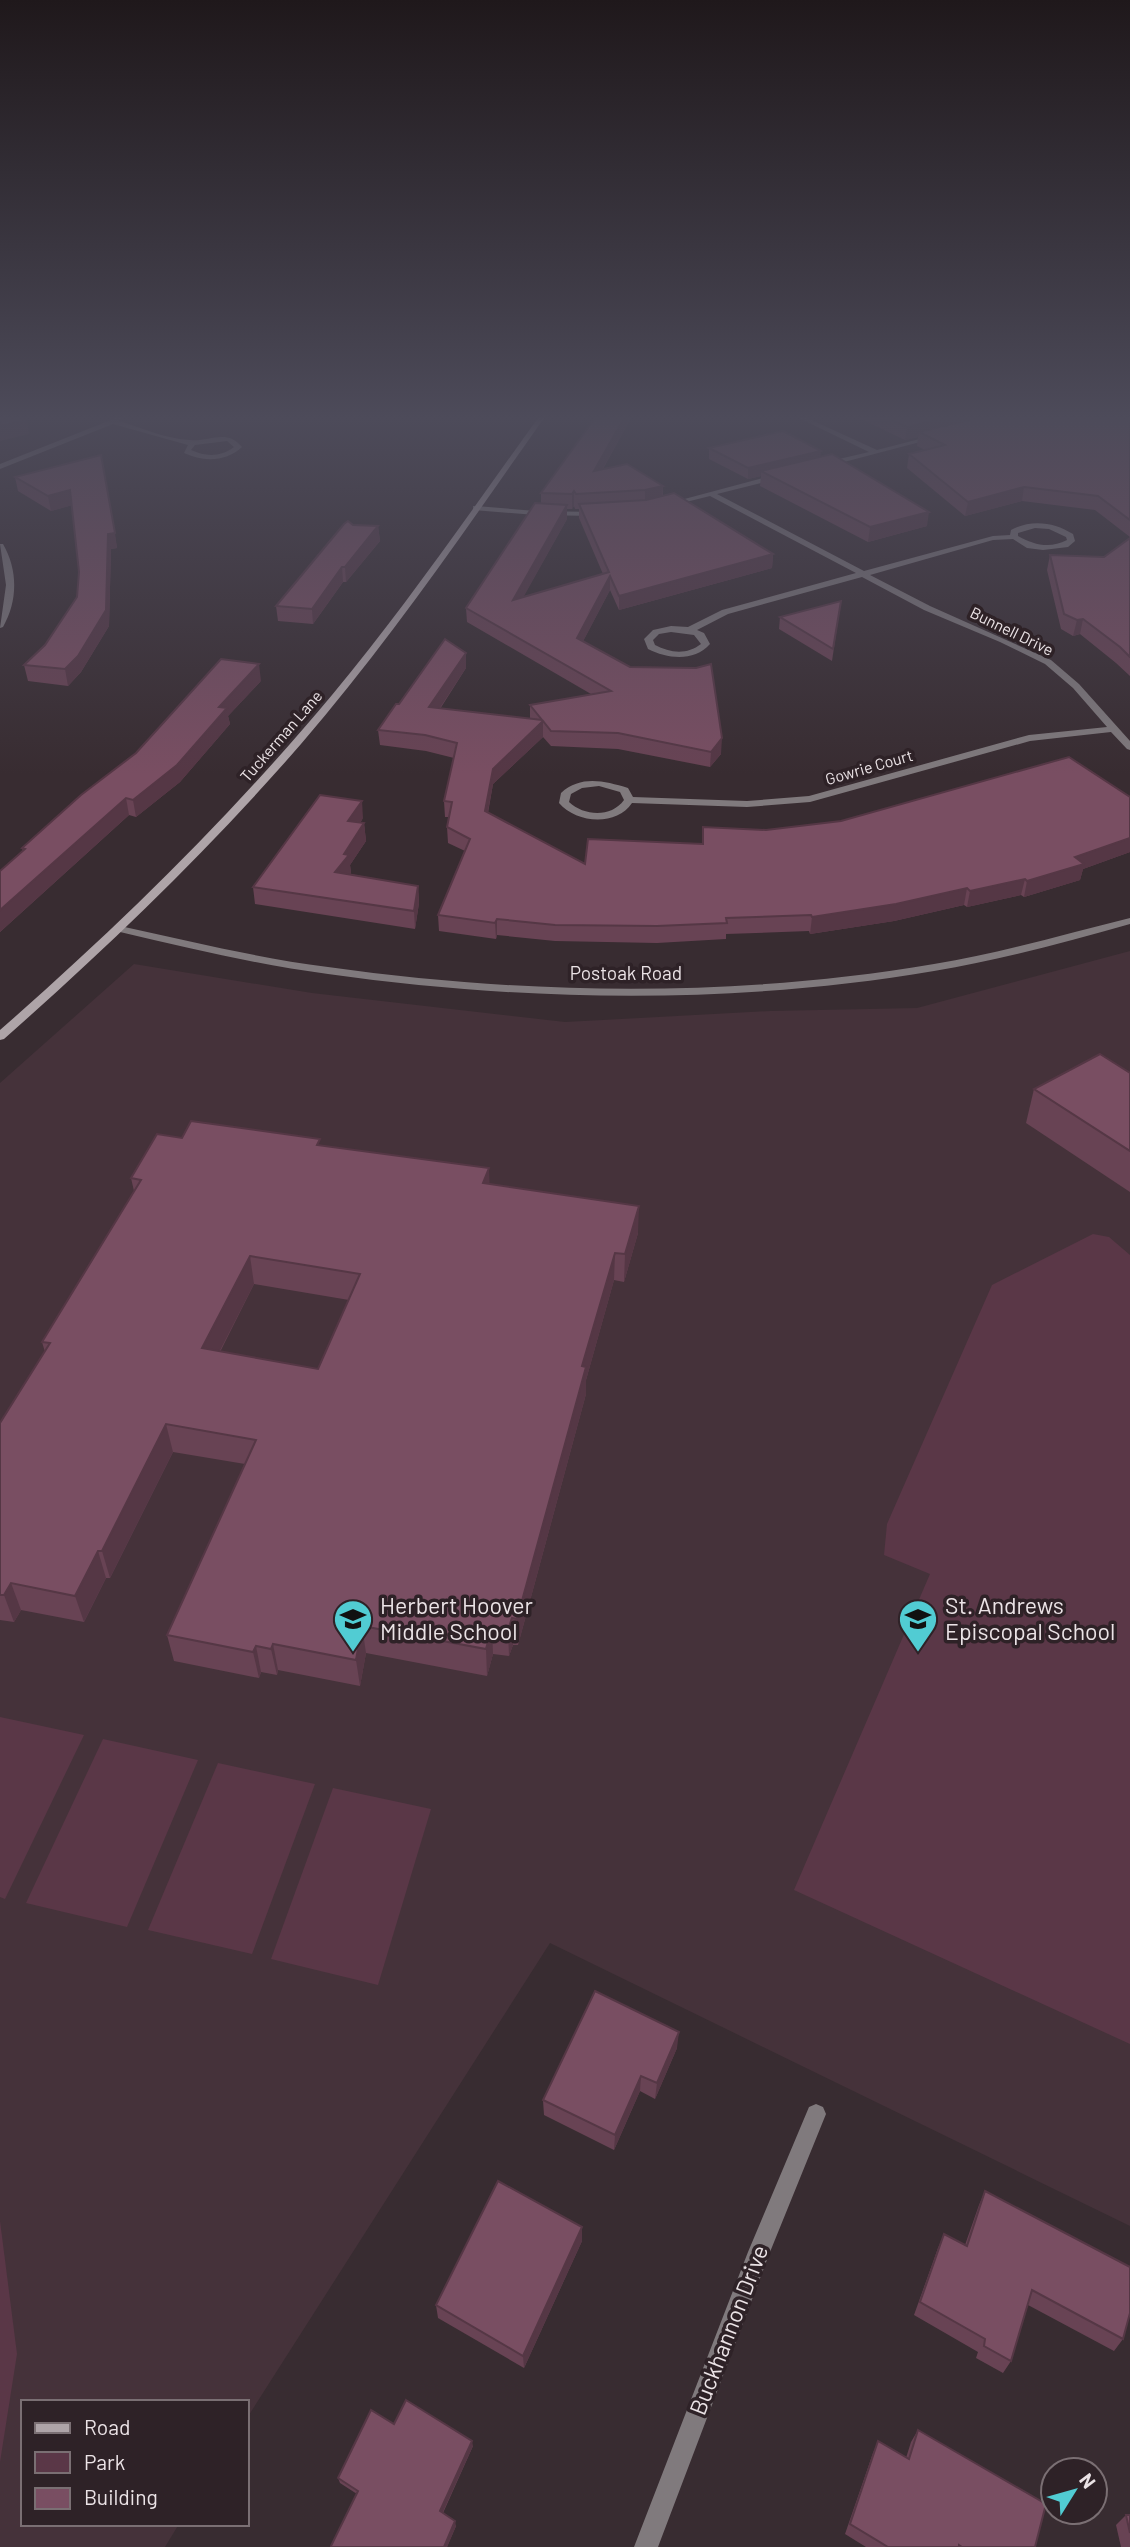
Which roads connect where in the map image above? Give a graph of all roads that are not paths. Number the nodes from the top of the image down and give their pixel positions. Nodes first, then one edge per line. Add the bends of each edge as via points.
1 (455, 537) edge
2 (792, 537) edge
3 (1014, 537) joint
4 (1070, 537) edge
5 (0, 546) edge
6 (861, 574) junction
7 (0, 625) edge
8 (689, 630) junction
9 (1112, 729) junction
10 (1130, 747) edge
11 (629, 800) junction
12 (1130, 921) edge
13 (120, 929) junction
14 (0, 1036) edge
15 (816, 2114) dead end
16 (646, 2547) edge

1 - 13 main road, Tuckerman Lane via 298,742
2 - 6 street, Bunnell Drive
3 - 4 street via 1043,548 1071,541
3 - 6 street via 966,544
5 - 7 street via 10,569 10,591
6 - 8 street via 724,612
6 - 9 street, Bunnell Drive via 1048,662 1076,686
8 - 8 street via 656,632 649,643 674,654 692,653 704,647 706,640
9 - 10 street, Bunnell Drive
9 - 11 street, Gowrie Court via 1018,740 810,799 747,804
11 - 11 street, Gowrie Court via 617,786 599,783 579,785 564,797 568,807 594,816 622,810
12 - 13 street, Postoak Road via 1031,948 900,972 774,986 626,991 416,982 274,962
13 - 14 main road, Tuckerman Lane
15 - 16 street, Buckhannon Drive

